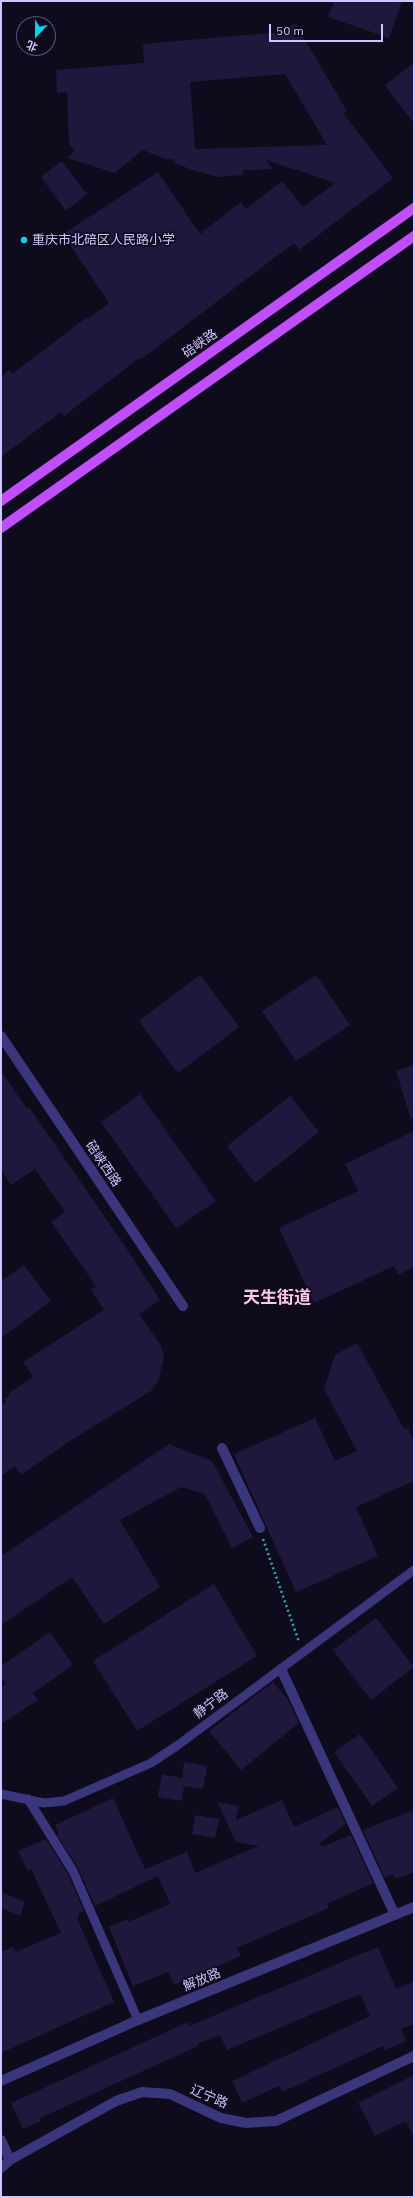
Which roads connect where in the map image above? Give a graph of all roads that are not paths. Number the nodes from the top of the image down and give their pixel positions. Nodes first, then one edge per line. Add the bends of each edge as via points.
1 (414, 208) edge
2 (414, 236) edge
3 (1, 501) edge
4 (1, 528) edge
5 (1, 1036) edge
6 (183, 1306) dead end
7 (222, 1448) dead end
8 (260, 1528) road end
9 (414, 1570) edge
10 (281, 1669) junction
11 (1, 1794) edge
12 (28, 1799) junction
13 (414, 1907) edge
14 (395, 1915) junction
15 (138, 2020) junction
16 (414, 2056) edge
17 (1, 2081) edge
18 (1, 2140) edge
19 (10, 2160) junction
20 (1, 2168) edge

1 - 3 main road, 碚峡路
2 - 4 main road
5 - 6 street, 碚峡西路
7 - 8 street
9 - 10 lane, 静宁路
10 - 12 lane, 静宁路 via 178,1746 150,1763 64,1800 44,1803
10 - 14 street
11 - 12 lane, 静宁路
12 - 15 lane via 72,1871
13 - 14 street, 解放路
14 - 15 street, 解放路
15 - 17 street, 解放路
16 - 19 street, 辽宁路 via 276,2121 246,2123 221,2118 170,2094 142,2092 116,2101
18 - 19 street
19 - 20 street, 辽宁路

